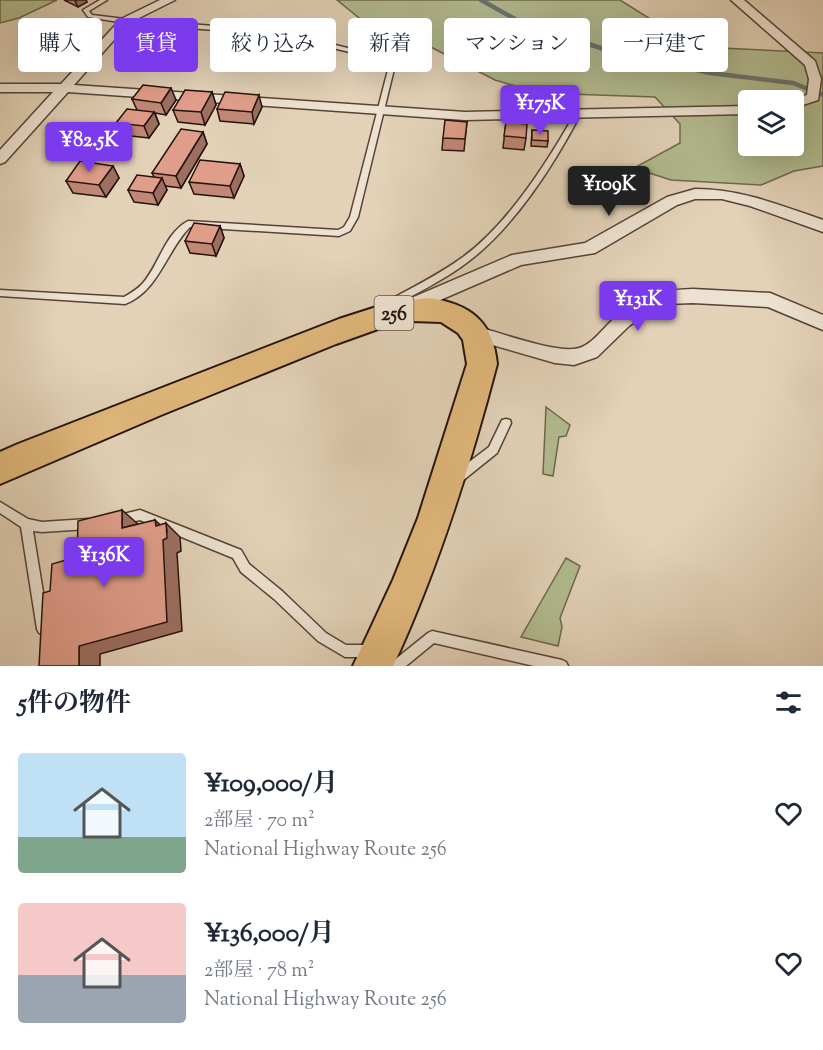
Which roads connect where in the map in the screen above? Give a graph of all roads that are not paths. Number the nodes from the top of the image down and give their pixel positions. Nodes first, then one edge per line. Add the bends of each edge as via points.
1 (104, 0) edge
2 (737, 0) edge
3 (166, 1) edge
4 (131, 18) edge
5 (114, 19) edge
6 (198, 27) edge
7 (114, 33) edge
8 (0, 88) edge
9 (62, 88) junction
10 (804, 100) edge
11 (738, 110) edge
12 (380, 111) junction
13 (577, 115) junction
14 (0, 159) edge
15 (823, 226) edge
16 (0, 293) edge
17 (398, 312) junction
18 (823, 323) edge
19 (346, 328) junction
20 (475, 333) junction
21 (506, 423) dead end
22 (0, 469) edge
23 (444, 489) junction
24 (0, 507) edge
25 (26, 524) junction
26 (45, 642) edge
27 (384, 660) edge
28 (562, 666) edge

1 - 5 lane via 86,10 90,15
2 - 10 street via 811,64 815,79 813,97
3 - 4 street
6 - 12 lane via 280,33 393,61
7 - 9 street
8 - 9 street
9 - 12 street
9 - 14 street
11 - 13 street
12 - 13 street via 465,116
12 - 16 lane via 354,217 347,229 339,233 188,224 179,232 149,284 125,301
13 - 19 lane via 531,188 476,251
15 - 17 street via 753,201 696,194 672,201 589,249 518,259
17 - 19 highway, 256
17 - 20 highway, 256 via 446,312 463,320
18 - 20 street via 770,300 693,296 664,297 644,306 591,352 574,357
19 - 22 highway, 256
20 - 23 highway via 482,347 482,363
21 - 23 lane via 493,450
23 - 27 highway
24 - 25 lane
25 - 26 lane
25 - 27 lane via 42,527 106,522 140,515 237,554 245,568 322,637 345,651 363,652
27 - 28 lane via 432,637

